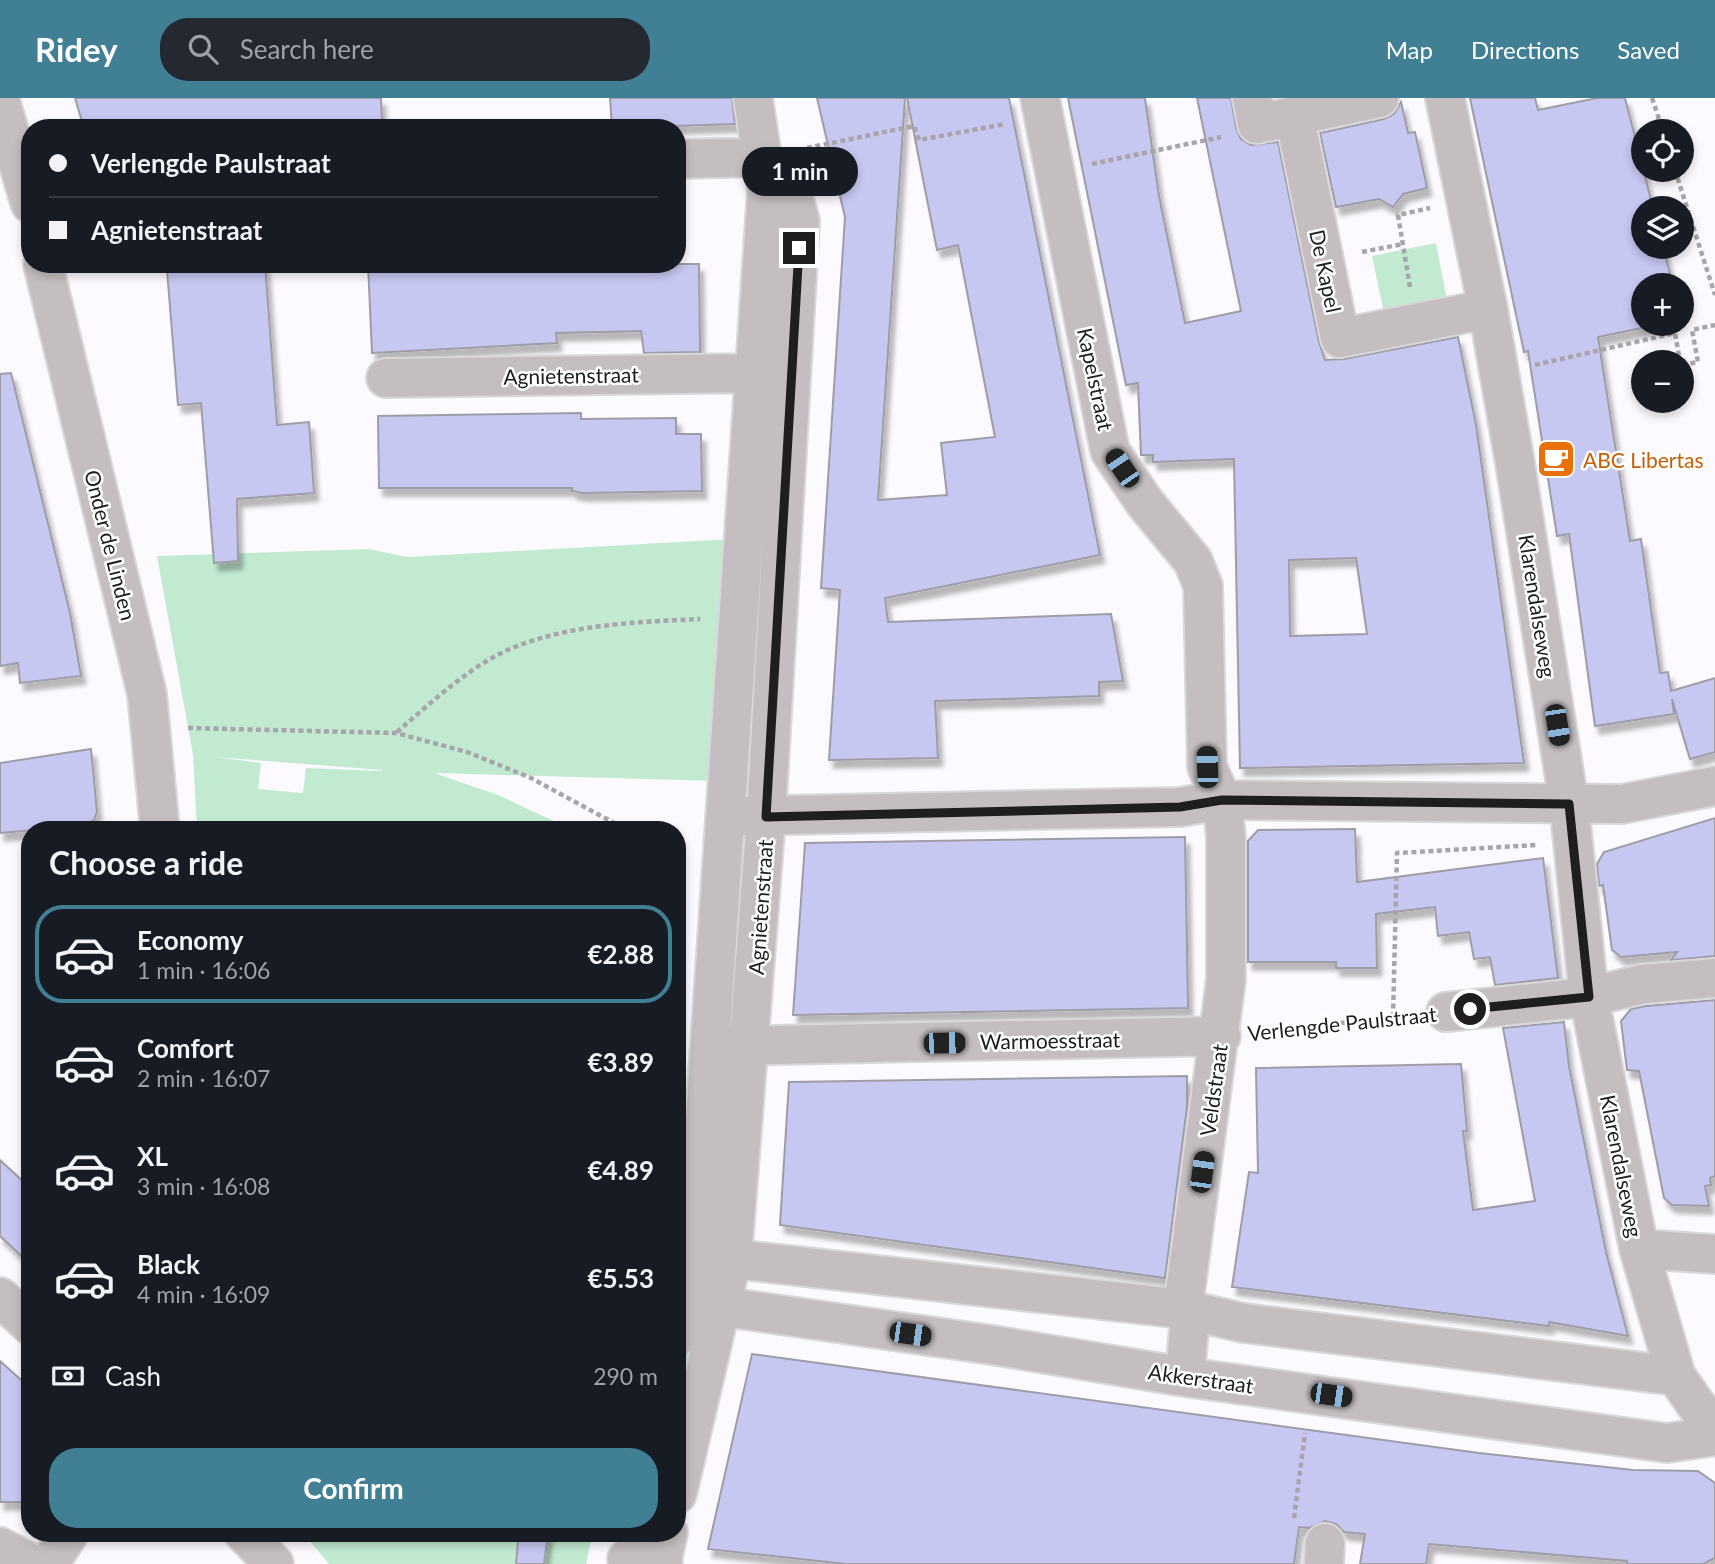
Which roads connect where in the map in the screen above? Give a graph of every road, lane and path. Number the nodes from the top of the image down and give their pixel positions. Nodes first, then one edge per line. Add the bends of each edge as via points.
1 (753, 98) edge
2 (1379, 98) edge
3 (1445, 98) edge
4 (1652, 98) edge
5 (1042, 107) edge
6 (1254, 111) edge
7 (1659, 119) edge
8 (3, 120) edge
9 (1299, 138) dead end
10 (763, 157) junction
11 (686, 159) edge
12 (1054, 171) junction
13 (21, 174) edge
14 (1679, 182) edge
15 (1467, 200) junction
16 (1403, 244) junction
17 (1364, 252) dead end
18 (45, 273) edge
19 (1715, 295) edge
20 (1488, 309) junction
21 (1417, 323) junction
22 (1715, 325) edge
23 (1678, 350) edge
24 (1694, 362) edge
25 (755, 373) junction
26 (1500, 373) junction
27 (387, 378) dead end
28 (739, 618) junction
29 (153, 727) junction
30 (396, 733) junction
31 (1715, 786) edge
32 (1222, 800) junction
33 (1569, 804) junction
34 (727, 816) junction
35 (766, 817) junction
36 (159, 821) edge
37 (610, 821) edge
38 (1573, 843) junction
39 (1715, 978) edge
40 (1589, 997) junction
41 (1446, 1012) joint
42 (1393, 1017) junction
43 (1221, 1036) junction
44 (712, 1045) junction
45 (750, 1047) junction
46 (1639, 1249) junction
47 (1715, 1254) edge
48 (714, 1257) junction
49 (0, 1297) edge
50 (704, 1304) junction
51 (1182, 1309) junction
52 (21, 1317) edge
53 (686, 1326) edge
54 (1676, 1376) junction
55 (1185, 1377) junction
56 (1309, 1392) junction
57 (686, 1431) edge
58 (1715, 1434) edge
59 (63, 1542) edge
60 (660, 1542) edge
61 (0, 1547) edge
62 (1324, 1553) edge
63 (645, 1558) edge
64 (32, 1564) edge
65 (49, 1564) edge

1 - 10 street, Agnietenstraat
2 - 6 street
3 - 15 street, Klarendalseweg
4 - 7 path
5 - 10 path via 919,140 914,126
5 - 12 street, Kapelstraat
6 - 12 path via 1243,133
8 - 13 street
9 - 21 street, De Kapel via 1340,338
10 - 11 street
10 - 25 street, Agnietenstraat via 767,190
10 - 35 street, Agnietenstraat via 791,189 800,221
12 - 32 street, Kapelstraat via 1110,451 1193,561 1203,586 1207,767
14 - 19 path
15 - 16 path via 1398,215
15 - 20 street, Klarendalseweg
16 - 17 path
16 - 21 path
18 - 29 street, Onder de Linden
20 - 21 street, De Kapel
20 - 26 street, Klarendalseweg
22 - 24 path via 1692,330 1698,362
23 - 26 path via 1675,333
25 - 27 street, Agnietenstraat
25 - 28 street, Agnietenstraat
26 - 33 street, Klarendalseweg
28 - 30 path via 625,622 554,635 491,658
28 - 34 street, Agnietenstraat
29 - 30 path
29 - 36 street, Onder de Linden
30 - 37 path via 467,752 531,778
31 - 33 street via 1622,804
32 - 33 street
32 - 35 street via 1180,807
32 - 43 street, Veldstraat via 1226,979
33 - 38 street, Klarendalseweg
34 - 35 street
34 - 44 street, Agnietenstraat
35 - 45 street, Agnietenstraat
38 - 40 street, Klarendalseweg
38 - 42 path via 1397,853
39 - 40 street, Verlengde Paulstraat via 1643,984
40 - 41 street, Verlengde Paulstraat
40 - 46 street, Klarendalseweg
41 - 42 path, Verlengde Paulstraat
42 - 43 path, Verlengde Paulstraat
43 - 45 street, Warmoesstraat
43 - 51 street, Veldstraat
44 - 45 street, Warmoesstraat
44 - 48 street, Agnietenstraat
45 - 48 street, Agnietenstraat
46 - 47 street
46 - 54 street, Klarendalseweg
48 - 50 street, Agnietenstraat
48 - 51 street
49 - 52 street
50 - 53 street, Agnietenstraat
50 - 55 street, Akkerstraat
50 - 57 street, Agnietenstraat
51 - 54 street via 1244,1323
51 - 55 street, Veldstraat via 1189,1327
54 - 58 street, Klarendalseweg
55 - 56 street, Akkerstraat
56 - 58 street, Akkerstraat via 1667,1443
56 - 62 path via 1292,1537
59 - 65 street
60 - 63 street
61 - 64 street

